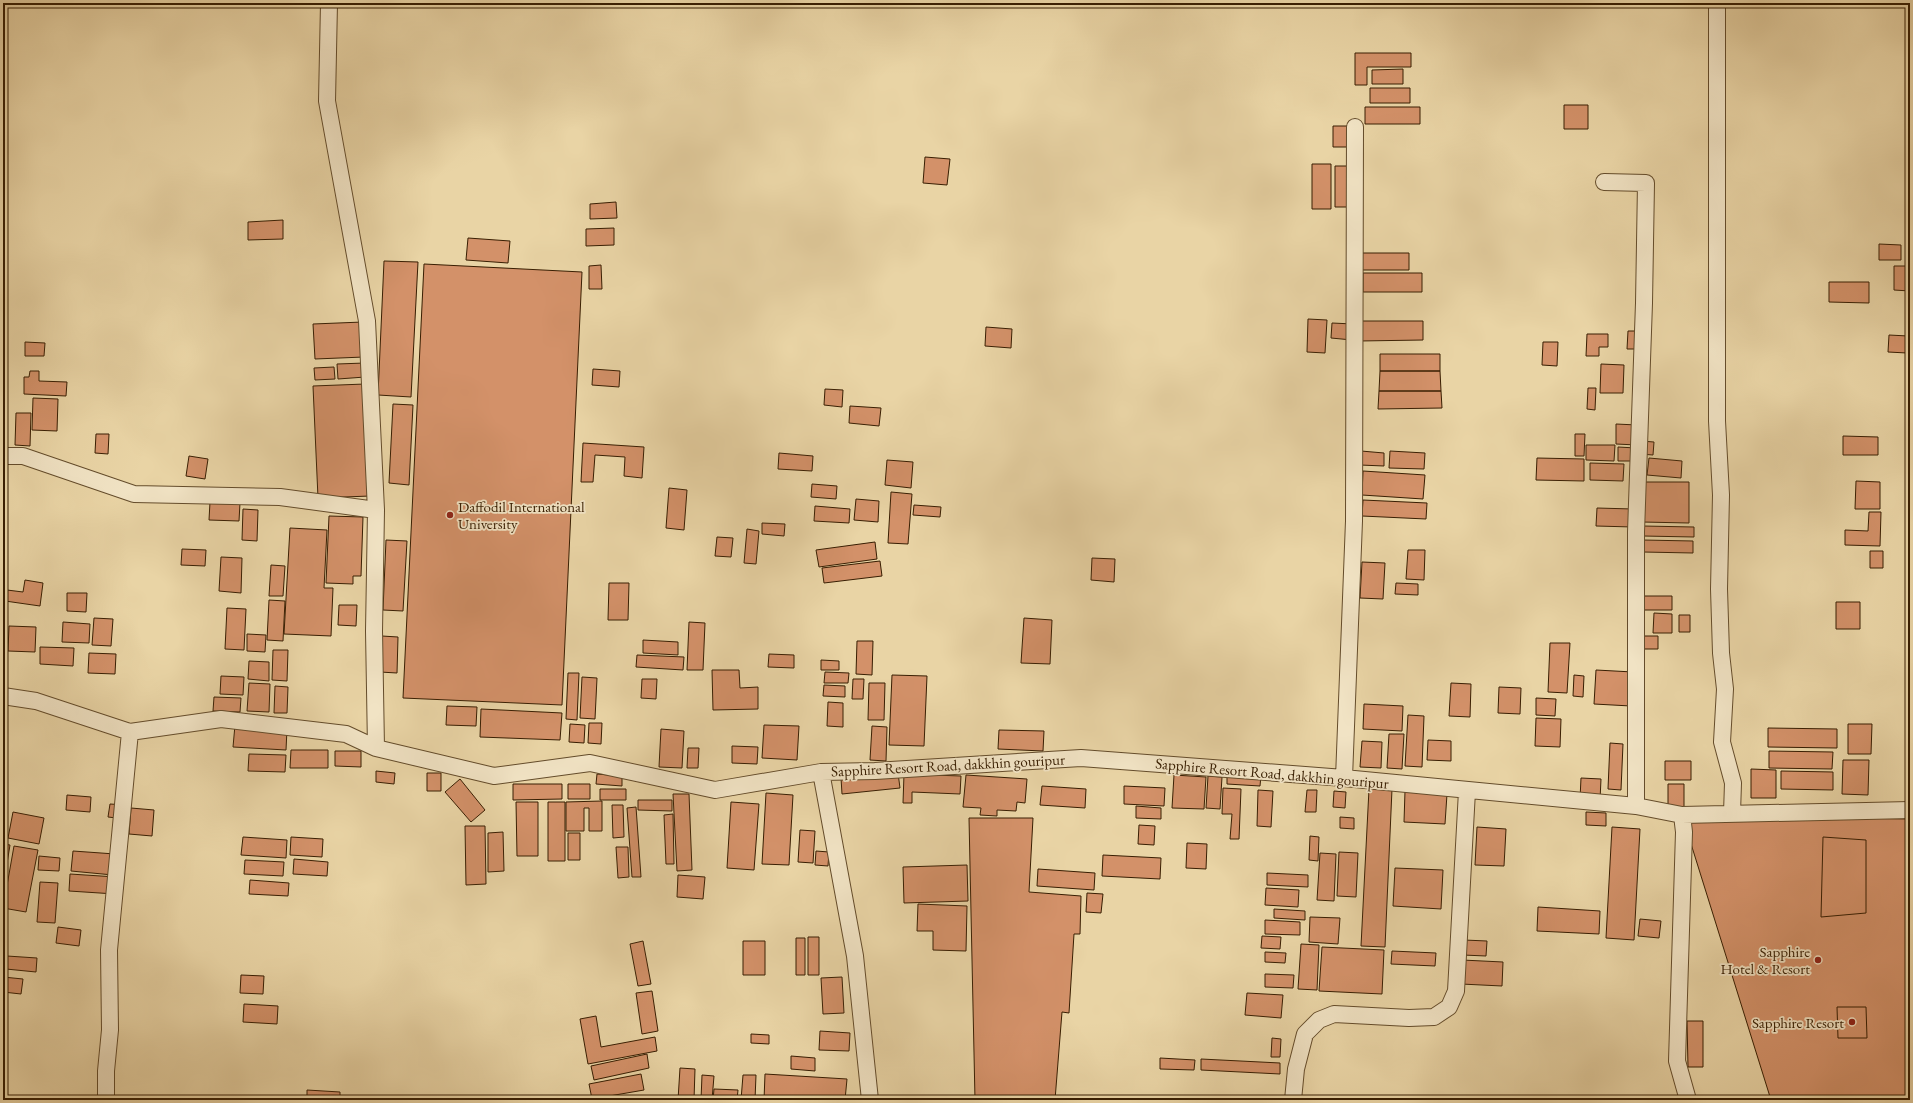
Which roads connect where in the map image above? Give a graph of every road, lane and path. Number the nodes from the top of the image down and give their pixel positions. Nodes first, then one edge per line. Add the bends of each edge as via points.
1 (328, 3) edge
2 (1717, 3) edge
3 (1355, 127) dead end
4 (1604, 182) dead end
5 (3, 456) edge
6 (376, 510) junction
7 (3, 696) edge
8 (130, 732) junction
9 (376, 748) junction
10 (821, 772) junction
11 (1344, 778) junction
12 (1467, 791) junction
13 (1636, 806) junction
14 (1910, 810) edge
15 (1732, 813) junction
16 (1682, 815) junction
17 (106, 1100) edge
18 (870, 1100) edge
19 (1293, 1100) edge
20 (1688, 1100) edge

1 - 6 street via 327,101 367,321
2 - 15 street via 1717,421 1721,495 1719,589 1725,690 1722,742 1733,783
3 - 11 street via 1354,521
4 - 13 street via 1646,183 1636,532
5 - 6 street via 23,456 134,494 280,497
6 - 9 street
7 - 8 street, Sapphire Resort Road, dakkhin gouripur via 36,701
8 - 9 street, Sapphire Resort Road, dakkhin gouripur via 221,719 346,734
8 - 17 street via 109,950 110,1030
9 - 10 street, Sapphire Resort Road, dakkhin gouripur via 494,776 590,763 715,790
10 - 11 street, Sapphire Resort Road, dakkhin gouripur via 1081,758
10 - 18 street via 855,956
11 - 12 street, Sapphire Resort Road, dakkhin gouripur
12 - 13 street, Sapphire Resort Road, dakkhin gouripur
12 - 19 street via 1456,991 1449,1007 1434,1017 1334,1014 1319,1020 1305,1034 1296,1069
13 - 16 street, Sapphire Resort Road, dakkhin gouripur
14 - 15 street, Sapphire Resort Road, dakkhin gouripur
15 - 16 street, Sapphire Resort Road, dakkhin gouripur
16 - 20 street via 1684,832 1677,1061

